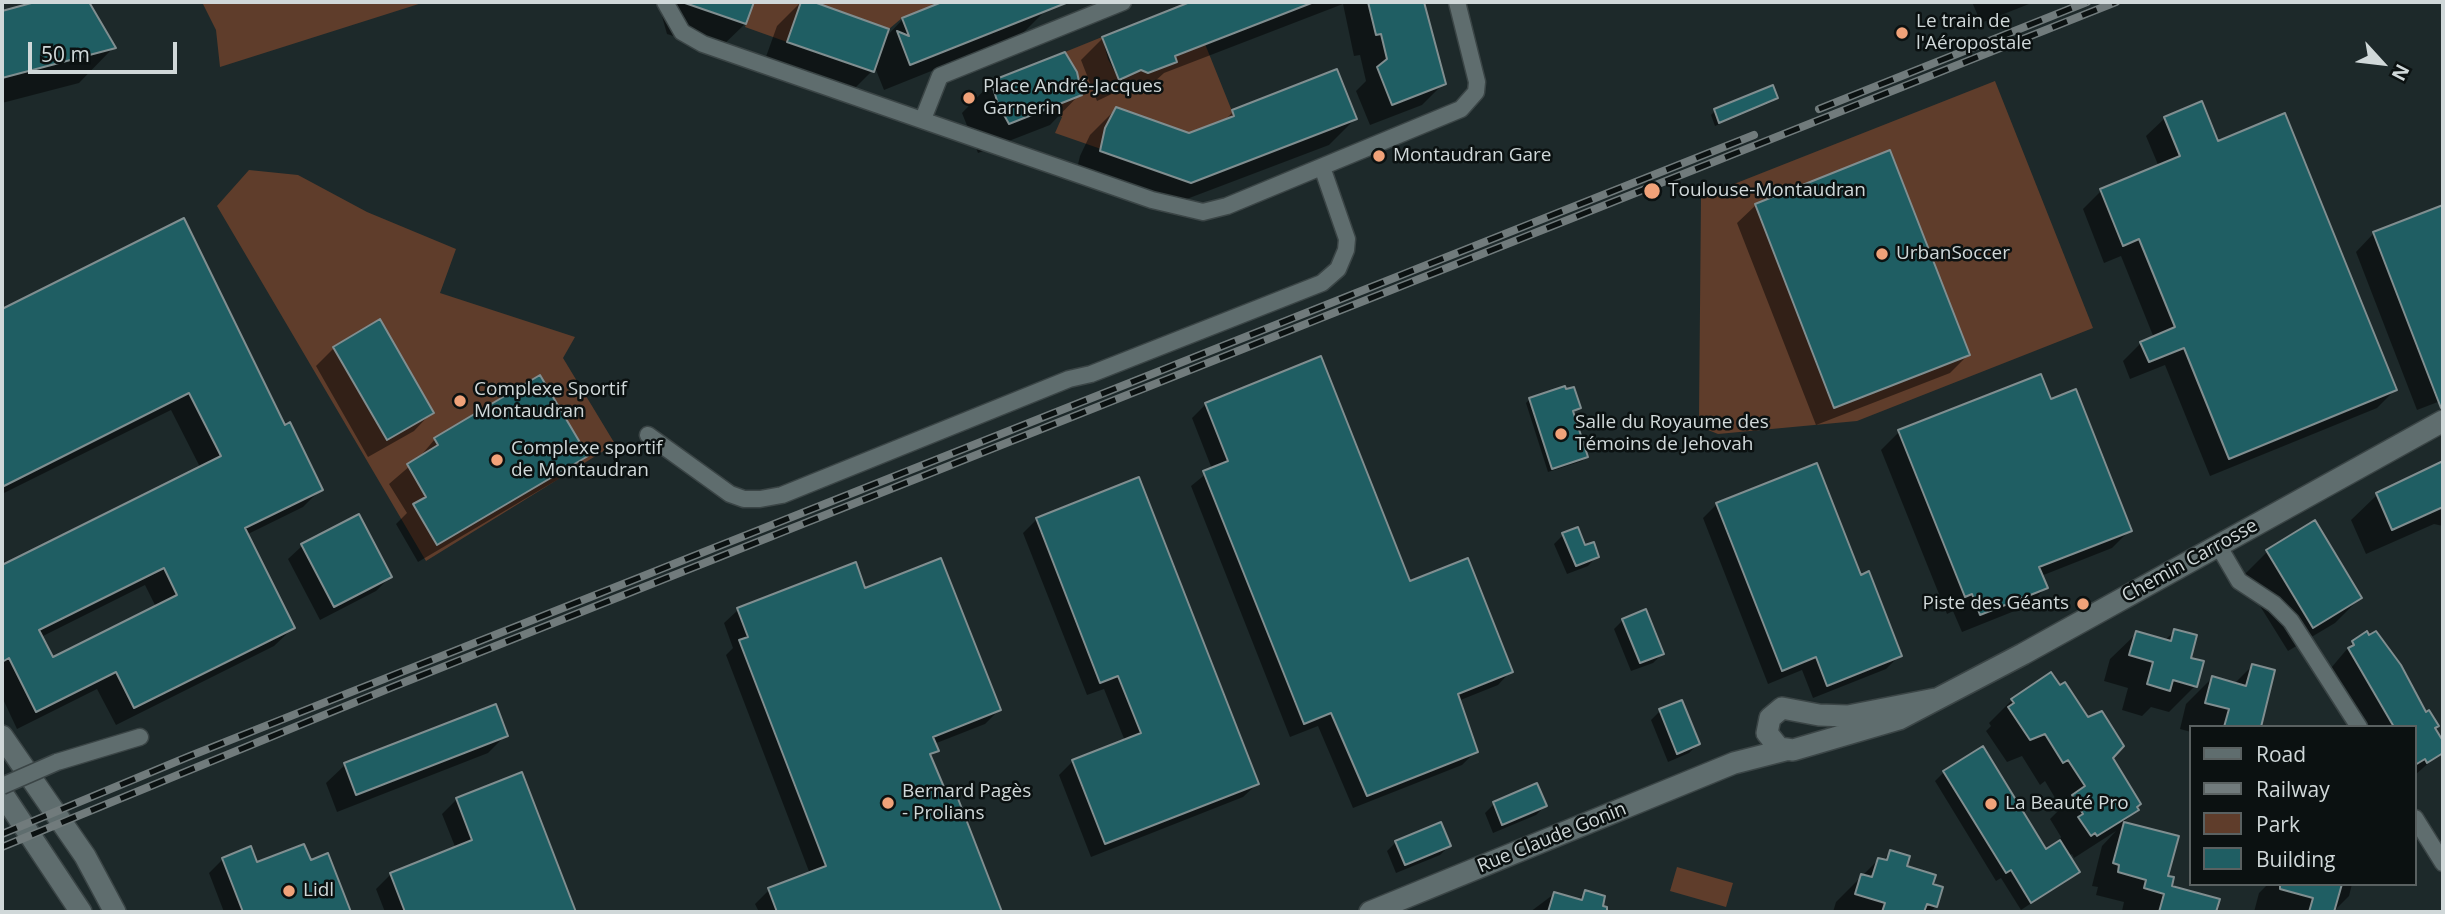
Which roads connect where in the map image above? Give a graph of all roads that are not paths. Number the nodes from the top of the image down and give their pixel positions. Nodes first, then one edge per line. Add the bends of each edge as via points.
1 (665, 2) edge
2 (1123, 2) edge
3 (1457, 2) edge
4 (923, 119) junction
5 (1322, 167) junction
6 (2443, 421) edge
7 (648, 435) dead end
8 (2217, 545) junction
9 (1935, 699) junction
10 (1803, 712) junction
11 (2358, 725) edge
12 (1767, 733) junction
13 (2, 736) edge
14 (140, 737) dead end
15 (1793, 748) junction
16 (1734, 764) junction
17 (2, 786) edge
18 (2, 793) edge
19 (2417, 821) edge
20 (2443, 863) edge
21 (81, 912) edge
22 (115, 912) edge
23 (1370, 912) edge

1 - 4 street via 682,32 703,44
2 - 4 street via 940,76
3 - 5 street via 1476,92 1461,109
4 - 5 street via 1190,211 1227,206
5 - 7 street via 1347,239 1343,261 1332,277 1091,374 782,495 752,499 730,494
6 - 8 street, Chemin Carrosse
8 - 9 street, Chemin Carrosse
8 - 11 street via 2239,581 2291,621
9 - 10 street, Chemin Carrosse via 1848,716
9 - 15 street, Chemin Carrosse via 1899,719
10 - 12 street, Chemin Carrosse via 1790,707 1775,712
10 - 15 street via 1810,734
12 - 15 street via 1774,745
12 - 16 street, Rue Claude Gonin
13 - 22 street via 85,856
14 - 17 street, bridge via 57,762
15 - 16 street, Rue Claude Gonin
16 - 23 street, Rue Claude Gonin
18 - 21 street
19 - 20 street

